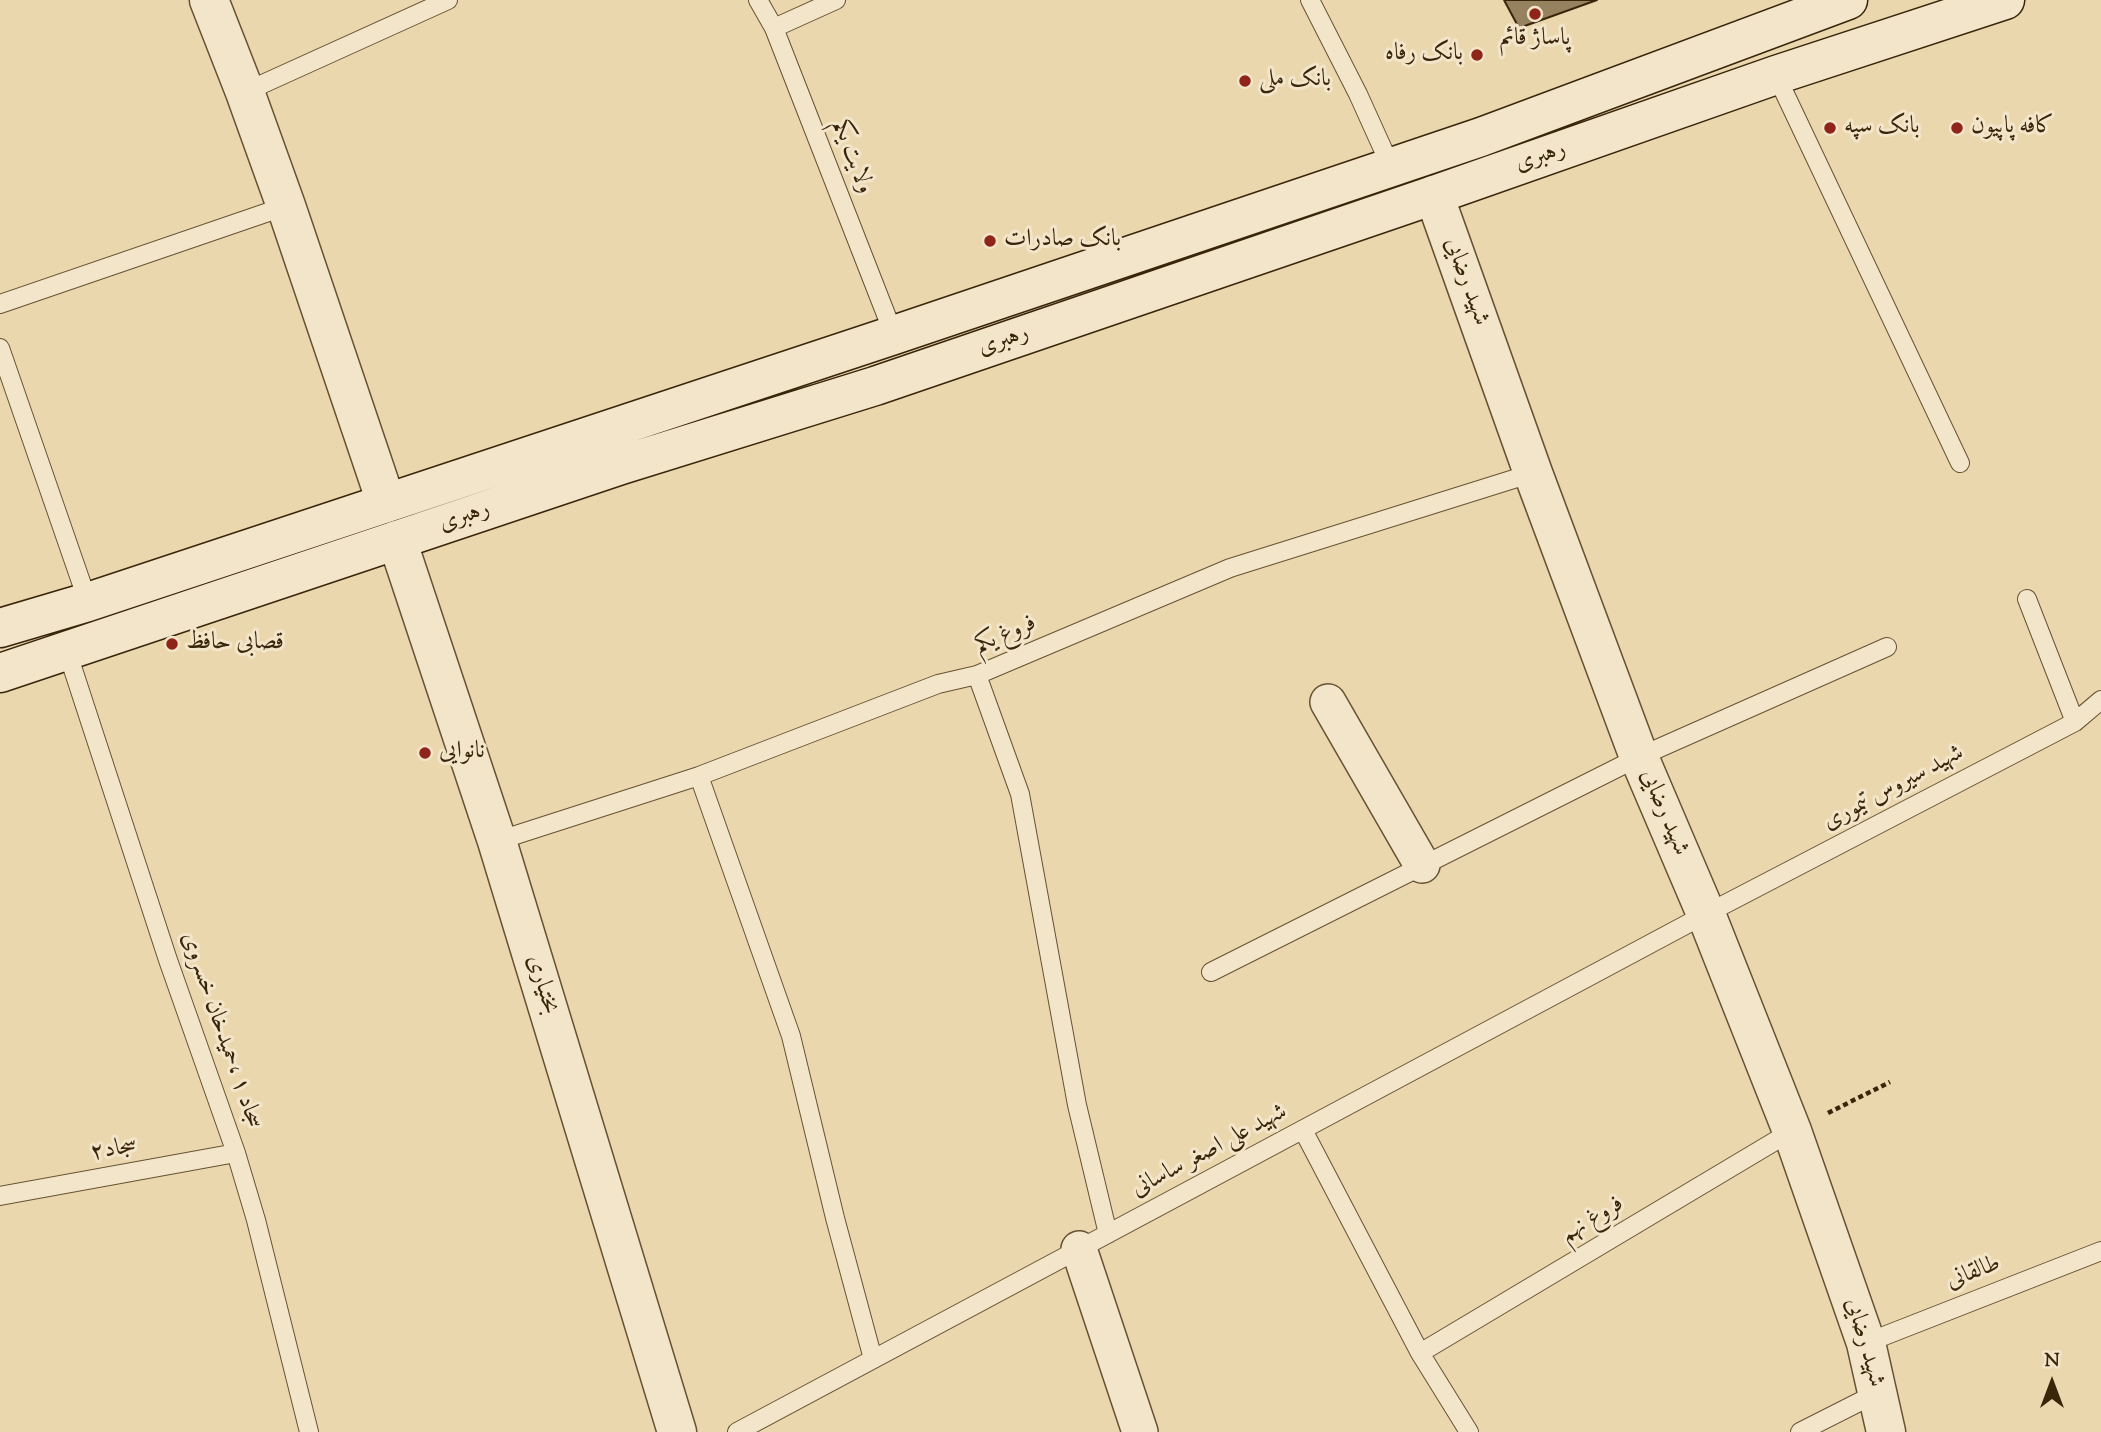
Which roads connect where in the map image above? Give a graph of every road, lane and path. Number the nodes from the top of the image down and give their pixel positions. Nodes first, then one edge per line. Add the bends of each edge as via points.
1 (209, 0) edge
2 (448, 0) edge
3 (758, 0) edge
4 (836, 0) edge
5 (1310, 0) edge
6 (1848, 0) edge
7 (2005, 0) edge
8 (774, 28) junction
9 (1776, 75) junction
10 (245, 92) junction
11 (1391, 167) junction
12 (1434, 195) junction
13 (286, 206) junction
14 (0, 304) edge
15 (894, 335) junction
16 (0, 348) edge
17 (1960, 463) dead end
18 (1533, 473) junction
19 (386, 502) junction
20 (397, 541) junction
21 (2027, 598) dead end
22 (88, 602) junction
23 (0, 628) edge
24 (1886, 647) dead end
25 (67, 651) junction
26 (0, 673) edge
27 (977, 675) junction
28 (2101, 701) edge
29 (1328, 702) dead end
30 (2075, 722) junction
31 (1639, 757) junction
32 (699, 776) junction
33 (497, 841) junction
34 (1422, 866) junction
35 (1706, 914) junction
36 (1211, 972) dead end
37 (1890, 1082) dead end
38 (1303, 1130) junction
39 (1791, 1130) junction
40 (236, 1153) junction
41 (0, 1196) edge
42 (1093, 1242) junction
43 (2101, 1251) edge
44 (1866, 1343) junction
45 (1420, 1353) junction
46 (873, 1359) junction
47 (1877, 1393) junction
48 (309, 1432) edge
49 (677, 1432) edge
50 (737, 1432) edge
51 (1140, 1432) edge
52 (1469, 1432) edge
53 (1800, 1432) edge
54 (1886, 1432) edge

1 - 10 main road
2 - 10 lane
3 - 8 lane, ولایت یکم
4 - 8 lane
5 - 11 lane
6 - 11 main road, رهبری
7 - 9 main road, رهبری
8 - 15 lane, ولایت یکم
9 - 12 main road, رهبری
9 - 17 lane
10 - 13 main road
11 - 15 main road, رهبری
12 - 18 main road, شهید رضایی
12 - 20 main road, رهبری via 875,386
13 - 14 lane
13 - 19 main road
15 - 19 main road, رهبری
16 - 22 lane
18 - 27 lane, فروغ یکم via 1230,568
18 - 31 main road, شهید رضایی
19 - 22 main road, رهبری
20 - 25 main road, رهبری
20 - 33 main road, بختیاری
21 - 30 lane
22 - 23 main road, رهبری
24 - 31 lane
25 - 26 main road, رهبری
25 - 40 lane, سجاد ۱ ،حمیدخان خسروی
27 - 32 lane, فروغ یکم via 938,684
27 - 42 lane via 1020,794 1077,1105
28 - 30 lane, شهید سیروس تیموری
29 - 34 street
30 - 35 lane, شهید سیروس تیموری
31 - 34 lane
31 - 35 main road, شهید رضایی
32 - 33 lane, فروغ یکم
32 - 46 lane via 791,1036
33 - 49 main road, بختیاری
34 - 36 lane
35 - 38 lane, شهید علی اصغر ساسانی
35 - 39 main road, شهید رضایی
37 - 39 path
38 - 42 lane, شهید علی اصغر ساسانی
38 - 45 lane
39 - 44 main road, شهید رضایی
39 - 45 lane, فروغ نهم
40 - 41 lane, سجاد۲
40 - 48 lane, سجاد ۱ ،حمیدخان خسروی
42 - 46 lane, شهید علی اصغر ساسانی
42 - 51 street
43 - 44 lane, طالقانی
44 - 47 main road, شهید رضایی
45 - 52 lane
46 - 50 lane, شهید علی اصغر ساسانی
47 - 53 lane
47 - 54 main road, شهید رضایی

